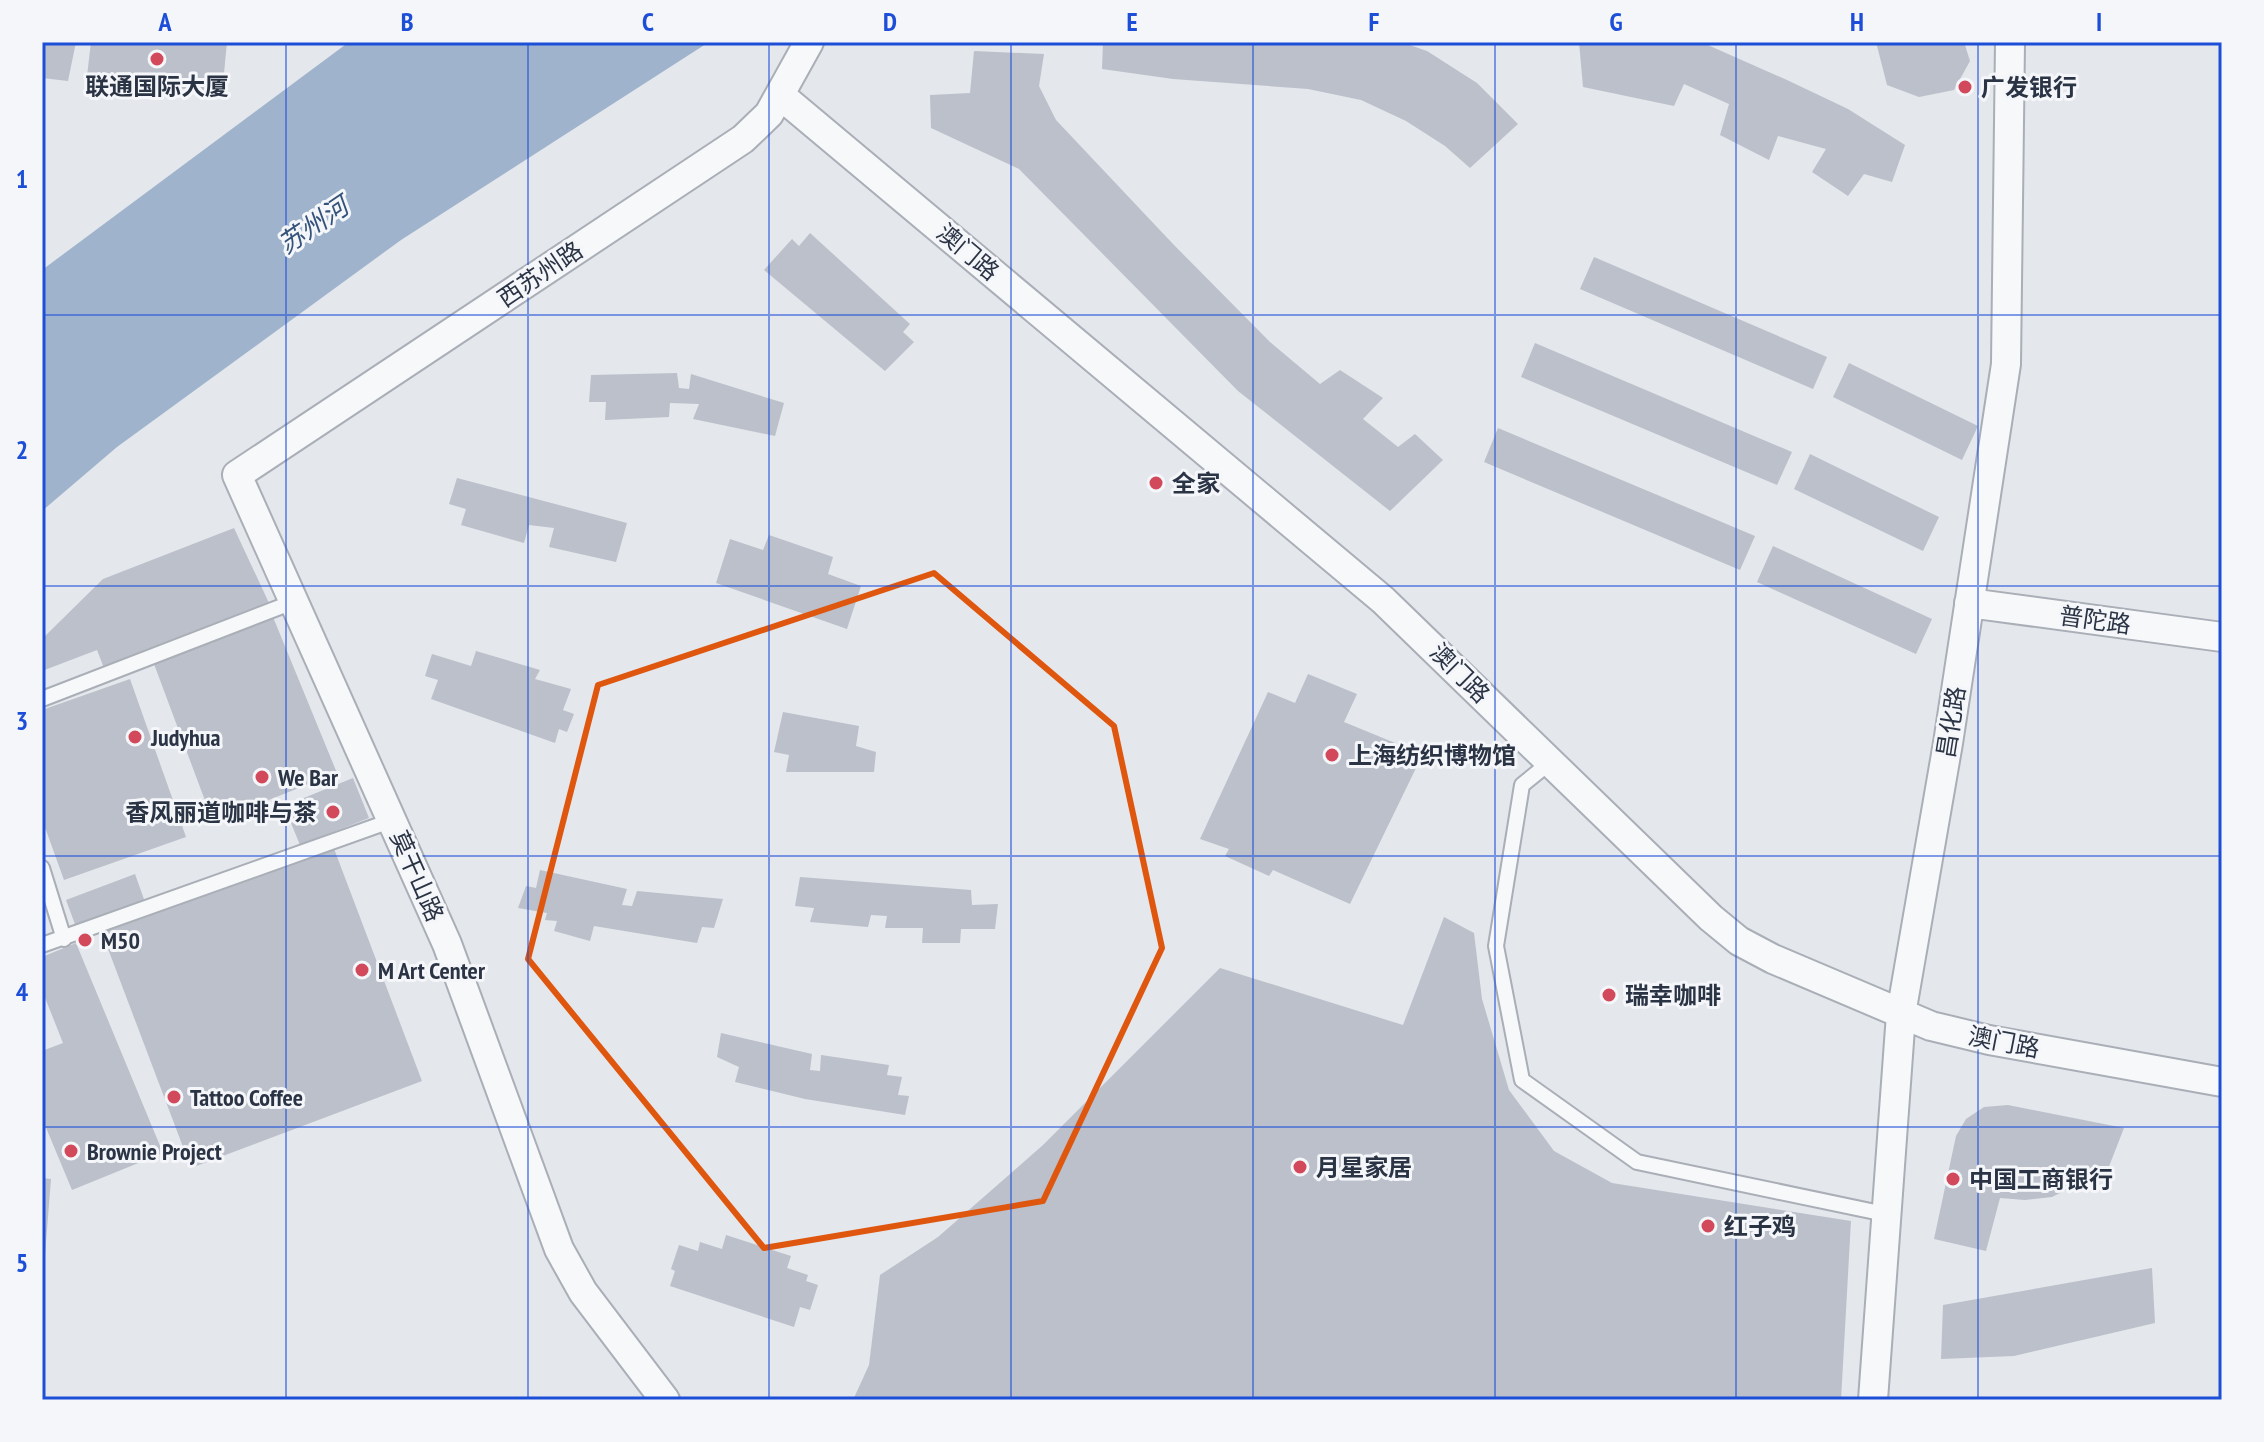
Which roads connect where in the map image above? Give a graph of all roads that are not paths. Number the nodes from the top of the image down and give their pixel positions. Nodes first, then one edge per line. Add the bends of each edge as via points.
1 (809, 42) edge
2 (2010, 42) edge
3 (780, 95) junction
4 (237, 475) joint
5 (293, 602) junction
6 (1969, 603) junction
7 (2222, 637) edge
8 (42, 699) edge
9 (1549, 763) junction
10 (393, 820) junction
11 (42, 868) edge
12 (64, 939) junction
13 (42, 945) edge
14 (1901, 1014) junction
15 (2222, 1082) edge
16 (1885, 1214) junction
17 (665, 1400) edge
18 (1873, 1400) edge

1 - 3 street, 西苏州路
2 - 6 street, 昌化路 via 2006,364
3 - 4 street, 西苏州路 via 764,121 743,139
3 - 9 street, 澳门路 via 1383,600
4 - 5 street, 莫干山路
5 - 8 lane
5 - 10 street, 莫干山路
6 - 7 street, 普陀路
6 - 14 street, 昌化路
9 - 14 street, 澳门路 via 1739,941
9 - 16 lane via 1522,785 1496,946 1522,1080 1637,1162
10 - 12 lane
10 - 17 street, 莫干山路 via 447,944 554,1239 583,1292
11 - 12 lane
12 - 13 lane
14 - 15 street, 澳门路 via 1973,1037
14 - 16 street, 昌化路
16 - 18 street, 昌化路

